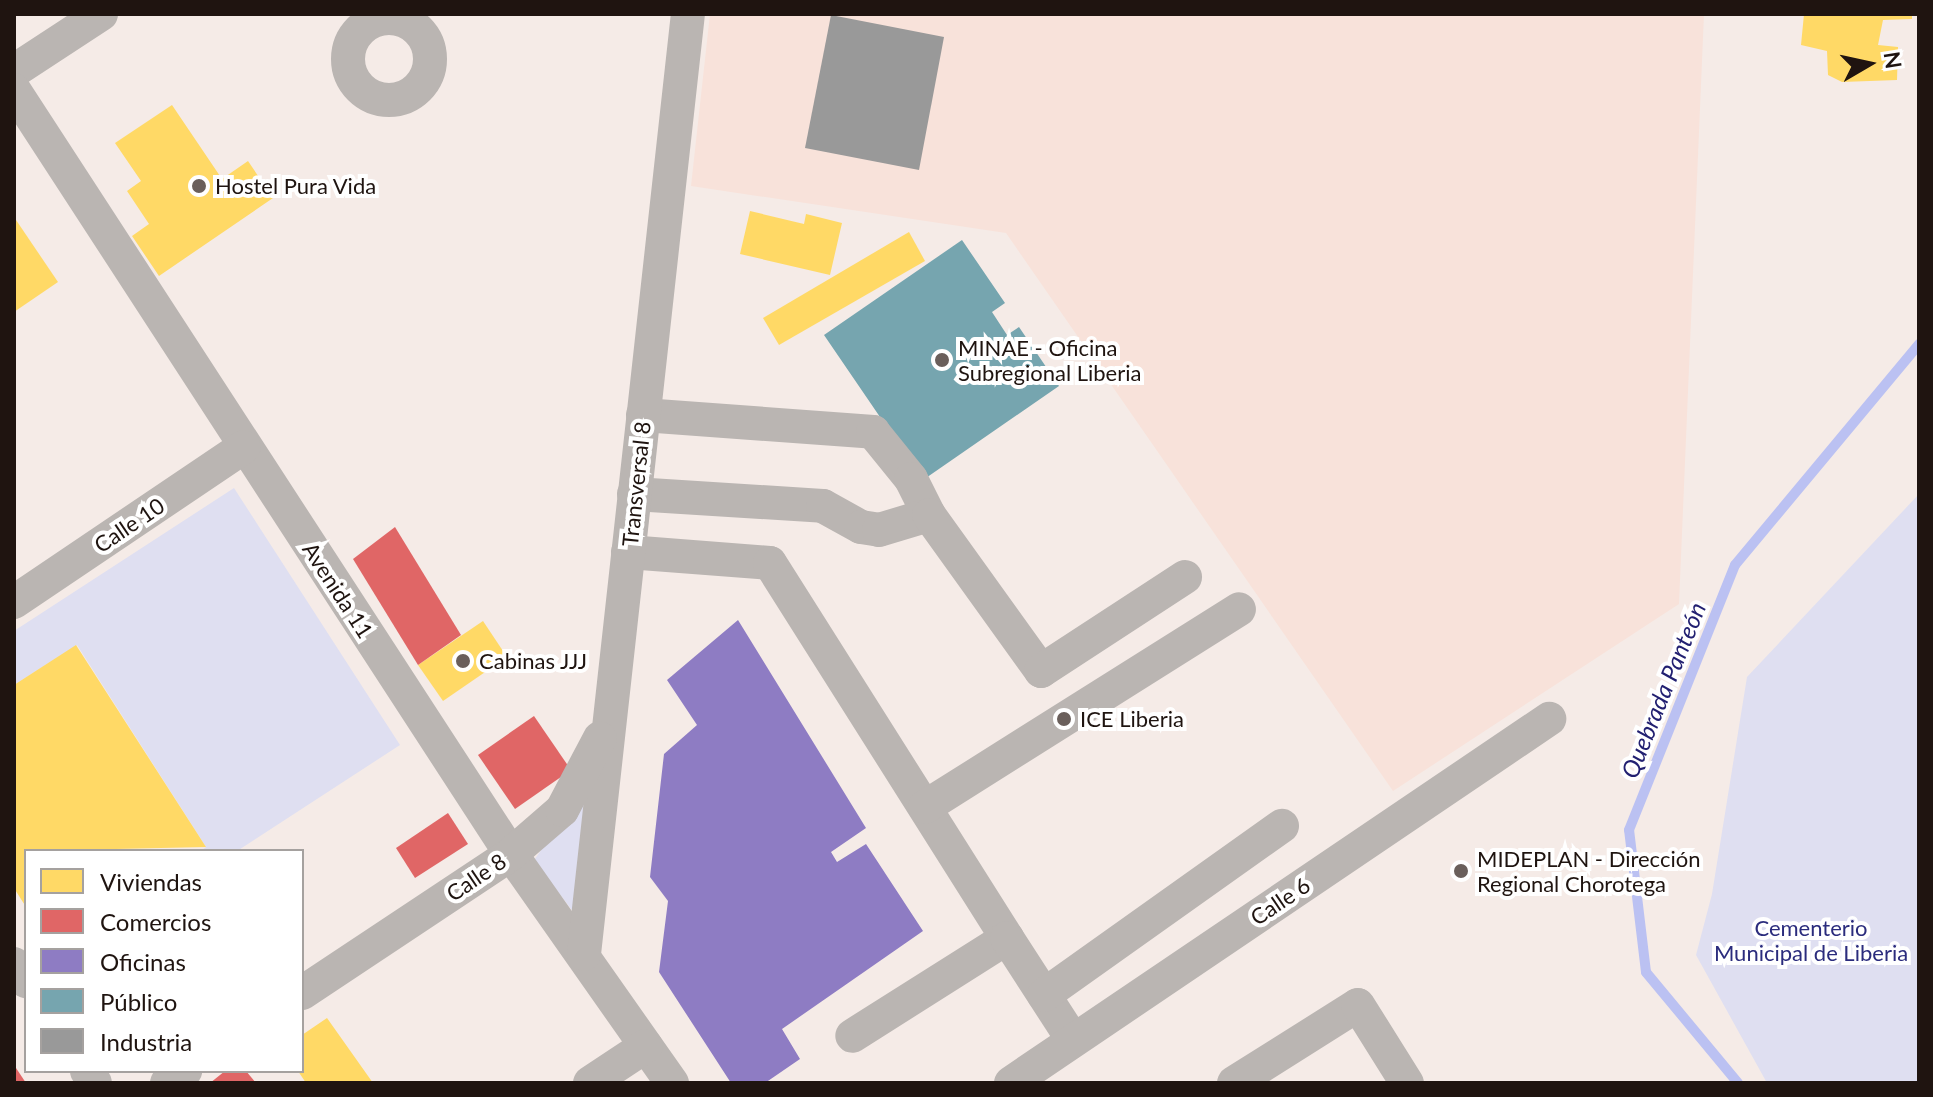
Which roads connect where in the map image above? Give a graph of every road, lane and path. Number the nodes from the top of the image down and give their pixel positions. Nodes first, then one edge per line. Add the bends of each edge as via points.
1 (101, 14) edge
2 (688, 14) edge
3 (14, 71) edge
4 (14, 90) edge
5 (643, 415) junction
6 (244, 447) junction
7 (634, 494) junction
8 (929, 515) junction
9 (628, 552) junction
10 (1185, 577) dead end
11 (14, 602) edge
12 (1239, 609) dead end
13 (1549, 719) dead end
14 (609, 721) junction
15 (925, 807) junction
16 (1282, 826) dead end
17 (511, 854) junction
18 (1007, 938) junction
19 (584, 954) junction
20 (304, 992) edge
21 (1044, 995) junction
22 (852, 1036) dead end
23 (1073, 1040) junction
24 (646, 1046) junction
25 (590, 1083) edge
26 (672, 1083) edge
27 (1011, 1083) edge
28 (1234, 1083) edge
29 (1407, 1083) edge

1 - 3 street
2 - 5 street, Transversal 8
4 - 6 street, Avenida 11
5 - 7 street, Transversal 8
5 - 8 street via 873,432 911,479
6 - 11 street, Calle 10
6 - 17 street, Avenida 11
7 - 8 street via 823,506 861,527 879,530
7 - 9 street, Transversal 8
8 - 10 street via 1041,671
9 - 14 street, Transversal 8
9 - 15 street via 770,563
12 - 15 street
13 - 23 street, Calle 6
14 - 17 street, Calle 8 via 562,810
14 - 19 street, Transversal 8
15 - 18 street
16 - 21 street
17 - 19 street, Avenida 11
17 - 20 street, Calle 8
18 - 21 street
18 - 22 street
19 - 24 street, Avenida 11
21 - 23 street
23 - 27 street, Calle 6
24 - 25 street
24 - 26 street, Avenida 11
28 - 29 street via 1358,1005

